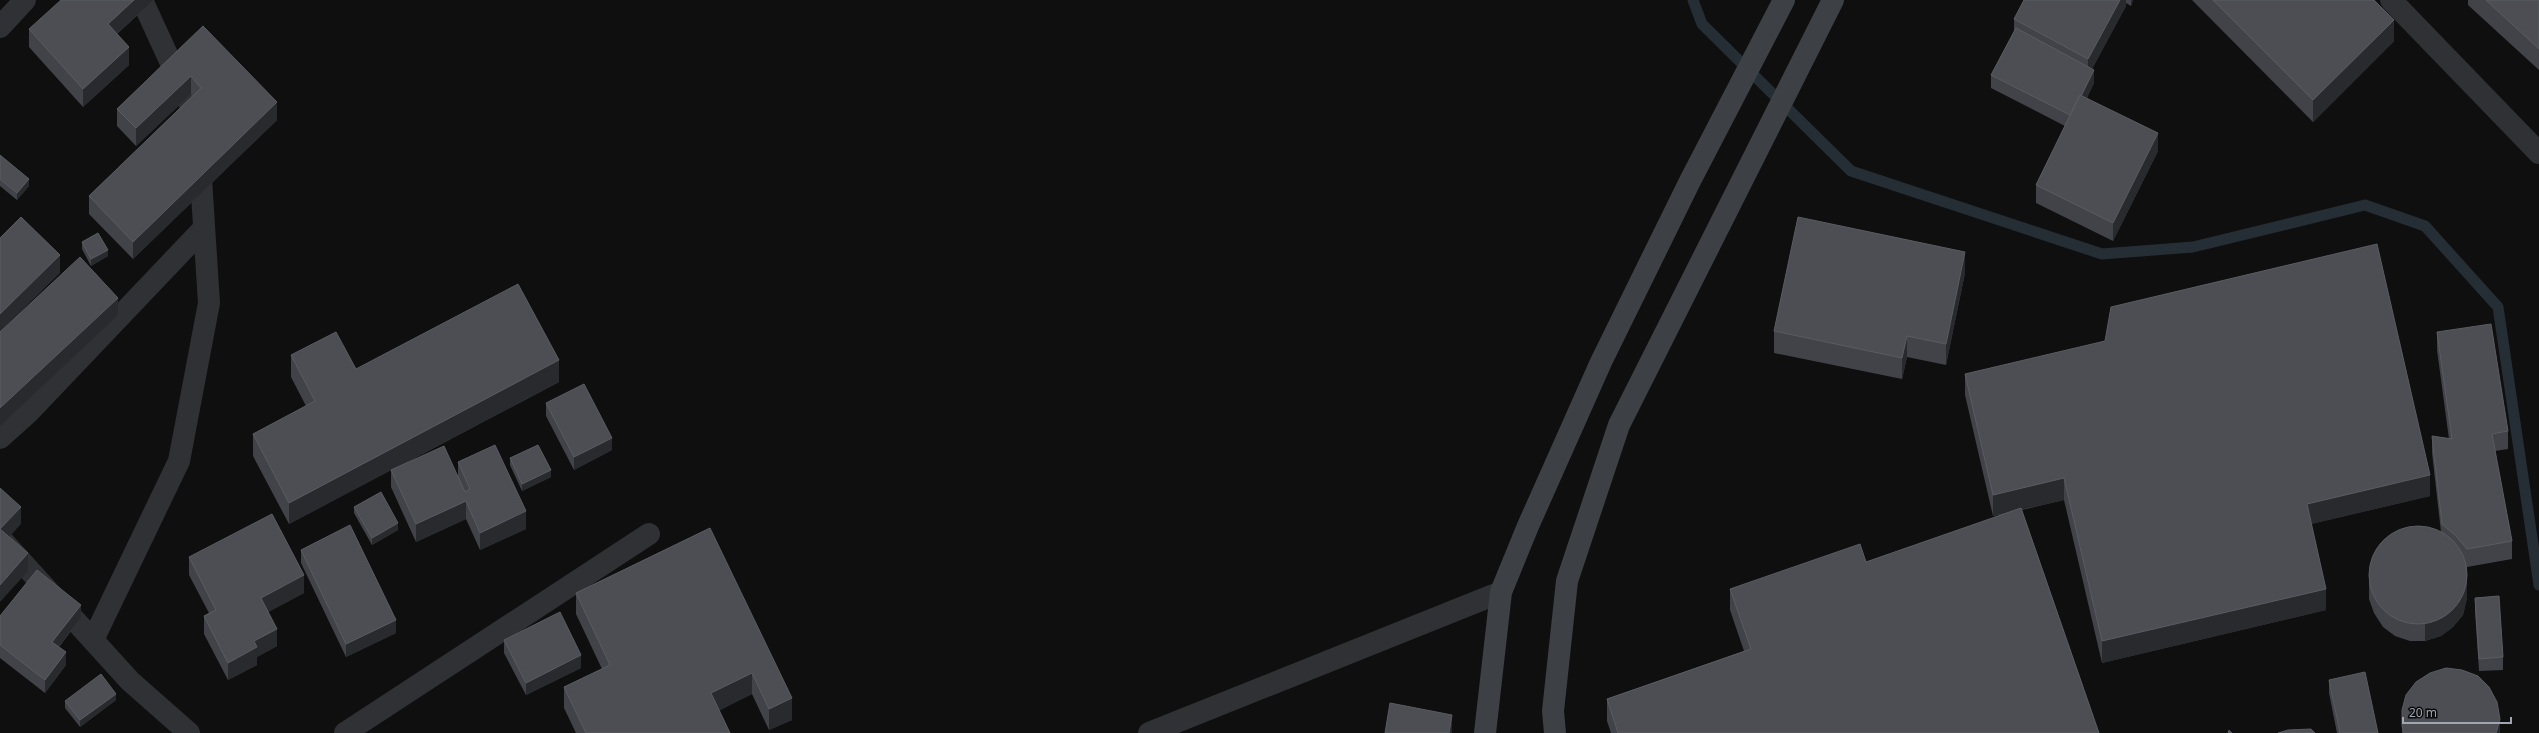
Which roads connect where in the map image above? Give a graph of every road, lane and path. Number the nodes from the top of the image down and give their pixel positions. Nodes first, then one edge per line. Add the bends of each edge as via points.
1 (25, 0) edge
2 (142, 0) edge
3 (1833, 0) edge
4 (2391, 0) edge
5 (1782, 4) edge
6 (0, 27) edge
7 (2539, 153) edge
8 (204, 228) junction
9 (0, 438) edge
10 (649, 534) dead end
11 (0, 538) edge
12 (1501, 592) junction
13 (93, 640) junction
14 (189, 733) edge
15 (345, 733) edge
16 (1149, 733) edge
17 (1485, 733) edge
18 (1556, 733) edge

1 - 6 street
2 - 8 street via 198,122
3 - 18 main road via 1736,198 1619,425 1566,581 1553,711
4 - 7 street
5 - 12 main road via 1690,180 1601,362
8 - 9 street via 30,411
8 - 13 street via 209,303 179,461
10 - 15 street
11 - 13 street
12 - 16 street
12 - 17 main road
13 - 14 street via 130,681

